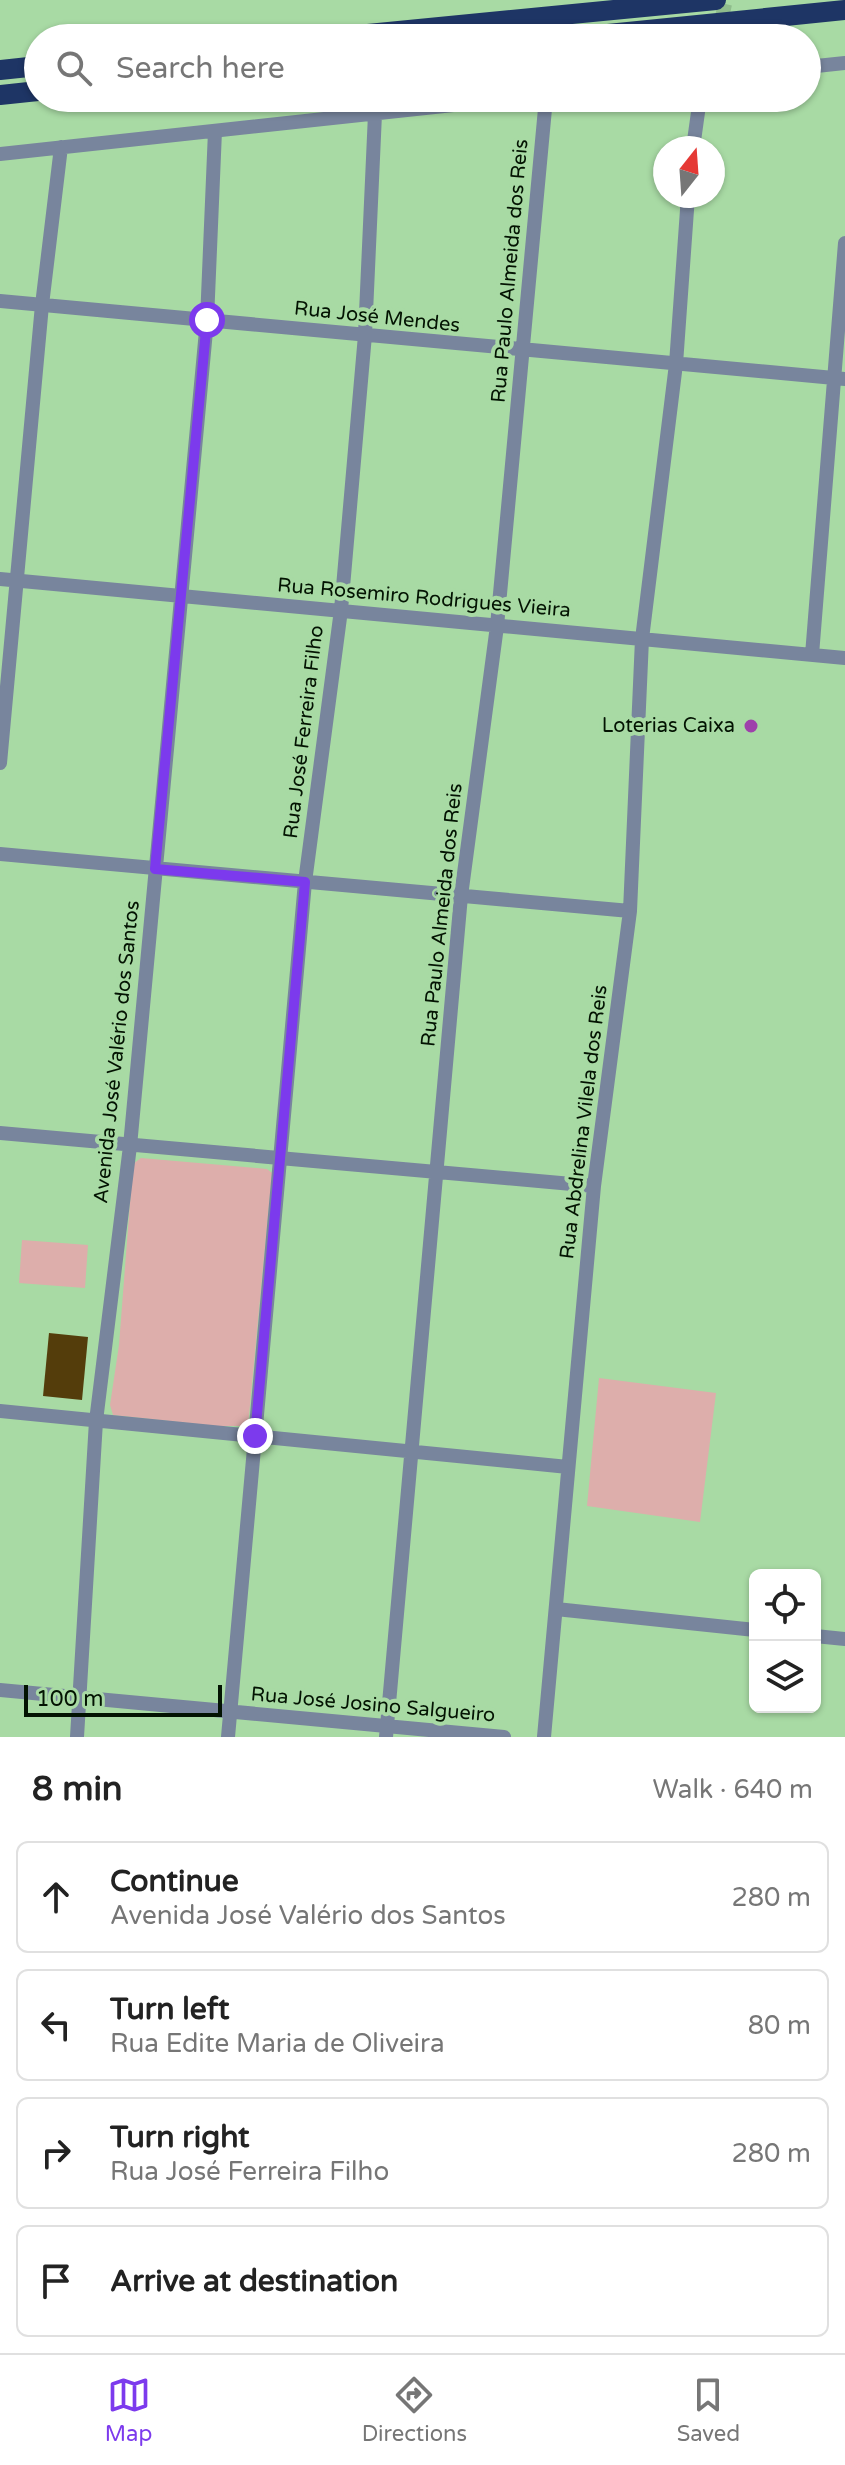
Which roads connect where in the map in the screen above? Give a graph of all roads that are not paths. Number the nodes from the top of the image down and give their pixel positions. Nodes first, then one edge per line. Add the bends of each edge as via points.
1 (716, 0) edge
2 (845, 10) edge
3 (470, 24) edge
4 (706, 24) edge
5 (845, 63) edge
6 (821, 66) edge
7 (24, 67) edge
8 (0, 70) edge
9 (24, 92) edge
10 (0, 95) edge
11 (393, 112) edge
12 (545, 112) edge
13 (696, 112) edge
14 (375, 114) junction
15 (215, 131) junction
16 (694, 136) edge
17 (61, 147) junction
18 (0, 154) edge
19 (687, 208) edge
20 (845, 243) edge
21 (0, 301) edge
22 (42, 305) junction
23 (207, 320) junction
24 (365, 335) junction
25 (522, 351) junction
26 (676, 364) junction
27 (840, 378) edge
28 (0, 579) edge
29 (17, 581) junction
30 (181, 596) junction
31 (341, 610) junction
32 (497, 626) junction
33 (642, 639) junction
34 (812, 655) junction
35 (845, 658) edge
36 (0, 763) edge
37 (0, 854) edge
38 (155, 869) junction
39 (305, 882) junction
40 (461, 896) junction
41 (630, 911) junction
42 (0, 1133) edge
43 (130, 1146) junction
44 (280, 1158) junction
45 (436, 1172) junction
46 (594, 1186) junction
47 (0, 1411) edge
48 (96, 1421) junction
49 (255, 1436) junction
50 (411, 1452) junction
51 (568, 1467) junction
52 (556, 1609) junction
53 (749, 1629) edge
54 (821, 1637) edge
55 (845, 1639) edge
56 (0, 1690) edge
57 (81, 1698) junction
58 (230, 1711) junction
59 (386, 1732) edge
60 (77, 1737) edge
61 (228, 1737) edge
62 (504, 1737) edge
63 (544, 1737) edge

1 - 3 highway
2 - 4 highway
5 - 6 street
7 - 8 highway
9 - 10 highway
11 - 14 street
12 - 25 street, Rua Paulo Almeida dos Reis
13 - 16 street
14 - 15 street
14 - 24 street, Rua José Ferreira Filho
15 - 17 street
15 - 23 street, Avenida José Valério dos Santos
17 - 18 street
17 - 22 street
19 - 26 street, Rua Abdrelina Vilela dos Reis
20 - 27 street
21 - 22 street, Rua José Mendes
22 - 23 street, Rua José Mendes
22 - 29 street
23 - 24 street, Rua José Mendes
23 - 30 street, Avenida José Valério dos Santos
24 - 25 street, Rua José Mendes
24 - 31 street, Rua José Ferreira Filho
25 - 26 street, Rua José Mendes
25 - 32 street, Rua Paulo Almeida dos Reis
26 - 27 street, Rua José Mendes
26 - 33 street, Rua Abdrelina Vilela dos Reis
27 - 34 street
28 - 29 street, Rua Rosemiro Rodrigues Vieira
29 - 30 street, Rua Rosemiro Rodrigues Vieira
29 - 36 street
30 - 31 street, Rua Rosemiro Rodrigues Vieira
30 - 38 street, Avenida José Valério dos Santos
31 - 32 street, Rua Rosemiro Rodrigues Vieira
31 - 39 street, Rua José Ferreira Filho
32 - 33 street, Rua Rosemiro Rodrigues Vieira
32 - 40 street, Rua Paulo Almeida dos Reis
33 - 34 street, Rua Rosemiro Rodrigues Vieira
33 - 41 street, Rua Abdrelina Vilela dos Reis
34 - 35 street, Rua Rosemiro Rodrigues Vieira
37 - 38 street
38 - 39 street
38 - 43 street, Avenida José Valério dos Santos
39 - 40 street
39 - 44 street, Rua José Ferreira Filho
40 - 41 street
40 - 45 street, Rua Paulo Almeida dos Reis
41 - 46 street, Rua Abdrelina Vilela dos Reis
42 - 43 street
43 - 44 street
43 - 48 street, Avenida José Valério dos Santos
44 - 45 street
44 - 49 street, Rua José Ferreira Filho
45 - 46 street
45 - 50 street, Rua Paulo Almeida dos Reis
46 - 51 street, Rua Abdrelina Vilela dos Reis
47 - 48 street
48 - 49 street
48 - 57 street, Avenida José Valério dos Santos
49 - 50 street
49 - 58 street, Rua José Ferreira Filho
50 - 51 street
50 - 59 street, Rua Paulo Almeida dos Reis
51 - 52 street, Rua Abdrelina Vilela dos Reis
52 - 53 street
52 - 63 street, Rua Abdrelina Vilela dos Reis
54 - 55 street
56 - 57 street, Rua José Josino Salgueiro
57 - 58 street, Rua José Josino Salgueiro
57 - 60 street, Avenida José Valério dos Santos
58 - 59 street, Rua José Josino Salgueiro
58 - 61 street, Rua José Ferreira Filho
59 - 62 street, Rua José Josino Salgueiro

